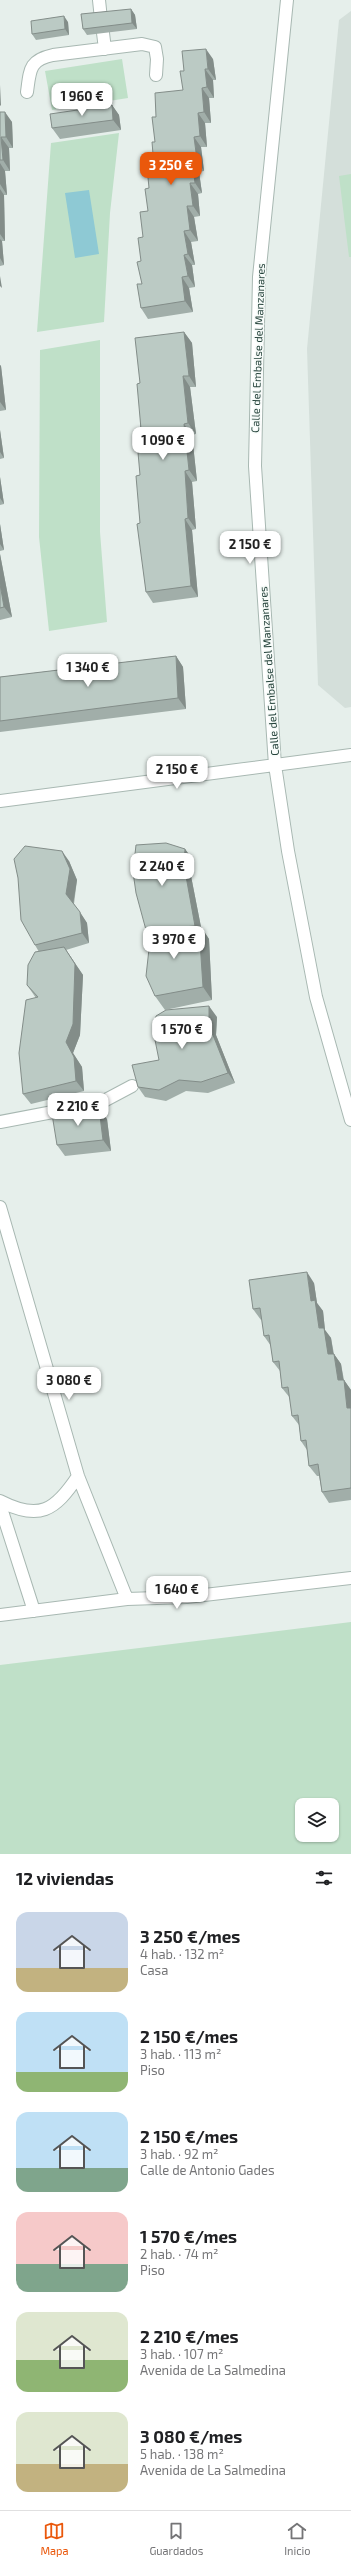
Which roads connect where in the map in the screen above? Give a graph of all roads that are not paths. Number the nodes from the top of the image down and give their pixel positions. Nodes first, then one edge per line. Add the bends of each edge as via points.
1 (99, 0) edge
2 (287, 0) edge
3 (101, 19) edge
4 (104, 33) edge
5 (105, 49) junction
6 (156, 75) dead end
7 (26, 92) dead end
8 (351, 755) edge
9 (275, 765) junction
10 (0, 801) edge
11 (132, 1086) dead end
12 (351, 1120) edge
13 (0, 1122) edge
14 (0, 1207) edge
15 (78, 1476) junction
16 (0, 1501) edge
17 (0, 1505) edge
18 (351, 1578) edge
19 (127, 1599) junction
20 (34, 1611) junction
21 (0, 1615) edge

1 - 3 street
2 - 9 street, Calle del Embalse del Manzanares via 259,278 256,450
4 - 5 street
5 - 6 street via 142,44 155,47
5 - 7 street via 41,57 31,66
8 - 9 street
9 - 10 street
9 - 12 street, Calle del Embalse del Manzanares via 288,851 316,997
11 - 13 street via 100,1103
14 - 15 street
15 - 16 street via 50,1508 27,1512
15 - 19 street
17 - 20 street
18 - 19 street via 187,1598
19 - 20 street
20 - 21 street

